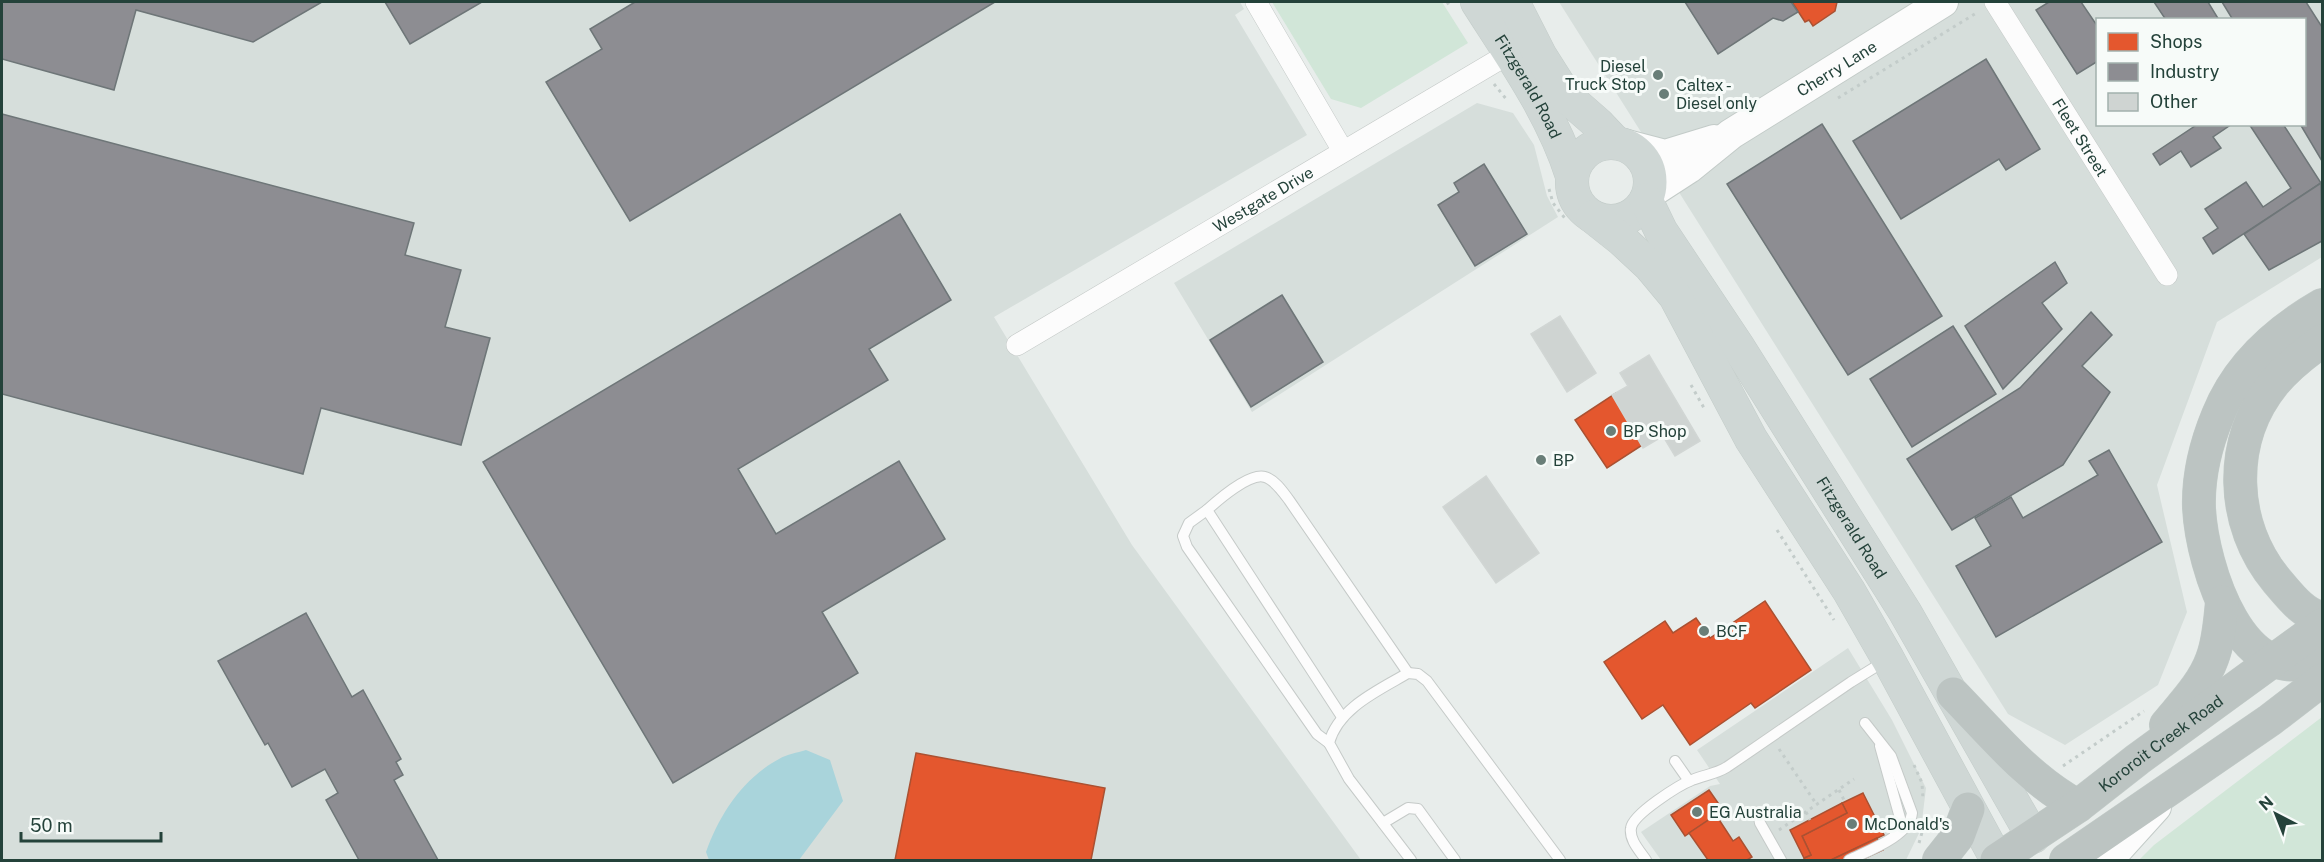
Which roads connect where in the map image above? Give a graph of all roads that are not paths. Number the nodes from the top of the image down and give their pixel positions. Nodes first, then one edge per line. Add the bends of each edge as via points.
1 (1256, 2) edge
2 (1477, 2) edge
3 (1514, 2) edge
4 (1943, 2) edge
5 (1990, 5) edge
6 (1510, 53) junction
7 (1731, 134) junction
8 (1619, 143) junction
9 (1343, 151) junction
10 (1572, 176) junction
11 (1647, 197) junction
12 (1593, 217) junction
13 (2167, 275) dead end
14 (2322, 305) edge
15 (2322, 341) edge
16 (1017, 345) dead end
17 (1207, 510) junction
18 (2222, 602) junction
19 (2322, 618) edge
20 (2322, 625) edge
21 (2322, 657) edge
22 (1888, 659) junction
23 (2274, 661) junction
24 (1408, 673) junction
25 (2322, 681) edge
26 (1953, 694) junction
27 (1342, 717) junction
28 (1864, 723) dead end
29 (1329, 743) junction
30 (2138, 759) junction
31 (1675, 761) dead end
32 (1689, 781) junction
33 (2173, 786) junction
34 (2078, 806) junction
35 (1968, 809) junction
36 (1758, 812) dead end
37 (1383, 823) junction
38 (2039, 849) edge
39 (1929, 853) edge
40 (1411, 861) edge
41 (1455, 861) edge
42 (1560, 861) edge
43 (1646, 861) edge
44 (1781, 861) edge
45 (1849, 861) edge
46 (1997, 861) edge
47 (2066, 861) edge
48 (2108, 861) edge

1 - 9 street
2 - 6 main road, Fitzgerald Road
3 - 8 main road, Fitzgerald Road via 1566,96
4 - 7 street, Cherry Lane
5 - 13 street, Fleet Street
6 - 9 street, Westgate Drive
6 - 10 main road, Fitzgerald Road via 1563,147
7 - 8 street, Cherry Lane via 1665,154
7 - 11 street, Cherry Lane
8 - 10 main road via 1603,143 1582,155
8 - 11 main road via 1635,150 1649,169
9 - 16 street, Westgate Drive
10 - 12 main road via 1576,200
11 - 12 main road via 1629,217 1617,221
11 - 26 main road, Fitzgerald Road via 1661,231 1808,456
12 - 22 main road via 1650,266 1675,296 1751,439
14 - 18 highway via 2288,327 2250,362 2218,414 2201,474 2199,507 2202,541
15 - 19 highway via 2289,367 2262,401 2242,456 2240,492 2250,537 2270,573 2302,607
17 - 24 lane via 1234,488 1259,476 1275,483
17 - 27 lane
17 - 29 lane via 1189,523 1183,536 1187,547 1317,734
18 - 23 highway via 2243,635
18 - 30 highway via 2208,667
20 - 23 highway, Kororoit Creek Road
21 - 23 highway via 2298,666
22 - 32 lane via 1716,774
22 - 35 main road
23 - 30 highway, Kororoit Creek Road
24 - 27 lane
24 - 42 lane via 1427,681
25 - 33 highway
26 - 34 highway via 2025,768
26 - 38 main road, Fitzgerald Road
27 - 29 lane
28 - 45 lane via 1876,734 1900,818 1891,839
29 - 37 lane via 1349,779
30 - 34 highway, Kororoit Creek Road
31 - 32 lane
32 - 43 lane via 1634,820 1631,835
33 - 47 highway
33 - 48 street
34 - 38 highway, Kororoit Creek Road
35 - 39 highway via 1958,836
35 - 46 main road
36 - 44 lane
37 - 40 lane
37 - 41 lane via 1408,808 1418,809
38 - 46 highway, Kororoit Creek Road

